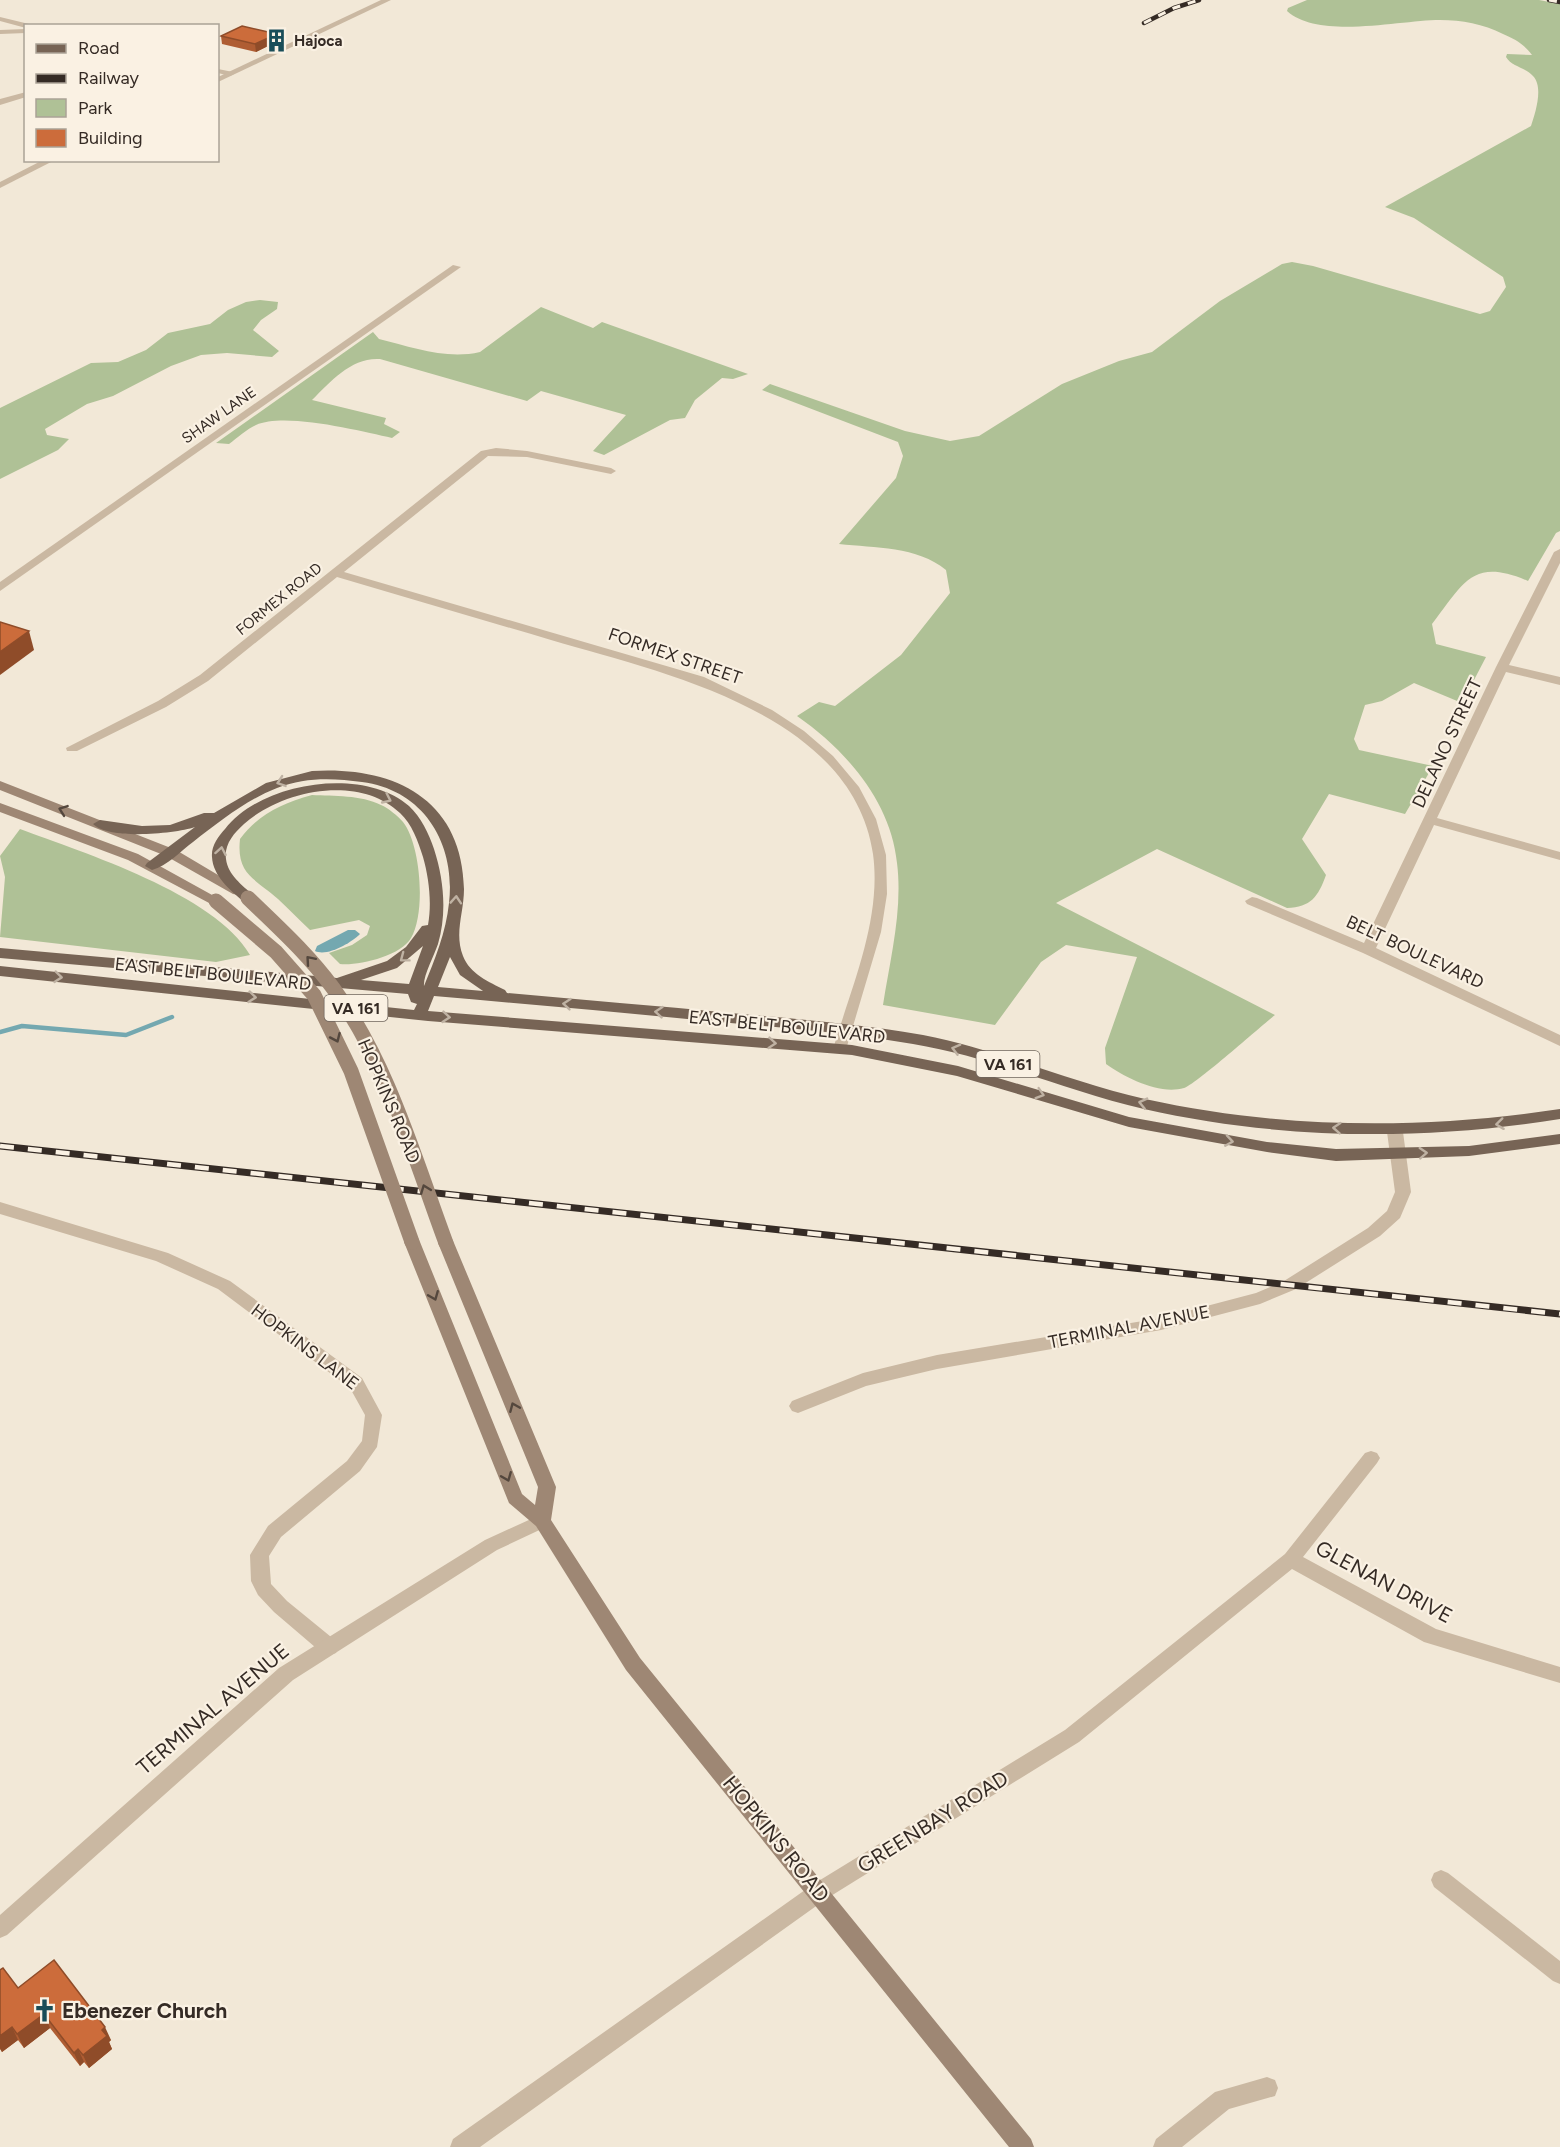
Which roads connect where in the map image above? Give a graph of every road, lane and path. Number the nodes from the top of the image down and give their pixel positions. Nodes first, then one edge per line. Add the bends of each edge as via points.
1 (387, 0) edge
2 (0, 19) edge
3 (24, 25) edge
4 (24, 31) edge
5 (0, 32) edge
6 (219, 71) edge
7 (230, 74) junction
8 (219, 80) edge
9 (24, 95) edge
10 (0, 102) edge
11 (47, 162) edge
12 (0, 185) edge
13 (456, 267) dead end
14 (611, 471) dead end
15 (1560, 552) edge
16 (335, 573) junction
17 (0, 587) edge
18 (1502, 667) junction
19 (1560, 681) edge
20 (72, 748) dead end
21 (0, 785) edge
22 (247, 798) junction
23 (0, 807) edge
24 (1431, 820) junction
25 (100, 824) junction
26 (171, 853) junction
27 (1560, 856) edge
28 (152, 866) junction
29 (248, 898) junction
30 (1252, 901) dead end
31 (436, 910) junction
32 (453, 922) junction
33 (1368, 950) junction
34 (0, 953) edge
35 (0, 970) edge
36 (323, 983) junction
37 (422, 991) junction
38 (517, 999) junction
39 (419, 1015) junction
40 (846, 1028) junction
41 (1560, 1041) edge
42 (840, 1049) junction
43 (1560, 1114) edge
44 (1395, 1132) junction
45 (1560, 1139) edge
46 (1398, 1154) junction
47 (0, 1208) edge
48 (798, 1406) dead end
49 (1371, 1458) dead end
50 (542, 1521) junction
51 (1291, 1559) junction
52 (329, 1647) junction
53 (1560, 1675) edge
54 (1441, 1880) dead end
55 (819, 1892) junction
56 (0, 1928) edge
57 (1560, 1974) edge
58 (1267, 2088) dead end
59 (461, 2147) edge
60 (1023, 2147) edge
61 (1164, 2147) edge

1 - 7 street
2 - 3 street
4 - 5 street
6 - 7 street
7 - 8 street
9 - 10 street
11 - 12 street
13 - 17 street, SHAW LANE
14 - 16 street, FORMEX ROAD via 582,468 512,450 490,452
15 - 18 street, DELANO STREET
16 - 20 street, FORMEX ROAD via 204,678 162,704
16 - 40 street, FORMEX STREET via 700,680 762,708 810,741 836,766 856,794 880,855 876,920
18 - 19 street
18 - 24 street, DELANO STREET
25 -> 21 main road, HOPKINS ROAD
22 - 25 main road via 182,828 150,831
22 - 26 main road
32 -> 22 main road via 457,888 451,847 430,808 409,792 370,777 318,775 290,779
23 - 28 main road, HOPKINS ROAD
24 - 27 street
24 - 33 street, DELANO STREET
25 - 26 main road, HOPKINS ROAD
26 - 28 main road
26 - 29 main road, HOPKINS ROAD
28 -> 50 main road, HOPKINS ROAD, bridge via 216,901 255,931 314,995 351,1071 412,1242 515,1498
29 -> 31 main road via 224,876 219,862 219,848 234,825 255,807 279,796 301,790 346,789 392,801 416,824 434,873
50 -> 29 main road, HOPKINS ROAD, bridge via 547,1487 380,1072 357,1029 310,959
30 - 33 street, BELT BOULEVARD
31 -> 36 main road via 418,945 400,962 371,974
31 - 37 main road
32 - 37 main road
32 - 38 main road via 453,951 464,972 475,982
33 - 41 street, BELT BOULEVARD
34 - 36 main road, EAST BELT BOULEVARD / VA 161
35 -> 39 main road, EAST BELT BOULEVARD / VA 161
36 - 37 main road, EAST BELT BOULEVARD / VA 161
37 - 38 main road, EAST BELT BOULEVARD / VA 161
37 - 39 main road
40 -> 38 main road, EAST BELT BOULEVARD / VA 161
39 -> 42 main road, EAST BELT BOULEVARD / VA 161
40 - 42 street, FORMEX STREET
44 -> 40 main road, EAST BELT BOULEVARD / VA 161 via 1288,1125 1144,1104 951,1047
42 -> 46 main road, EAST BELT BOULEVARD / VA 161 via 958,1071 1129,1122 1210,1138 1336,1155
43 -> 44 main road, EAST BELT BOULEVARD / VA 161 via 1466,1128
44 - 46 street, TERMINAL AVENUE
46 -> 45 main road, EAST BELT BOULEVARD / VA 161 via 1469,1151
46 - 48 street, TERMINAL AVENUE via 1403,1192 1394,1214 1374,1232 1290,1285 1260,1298 1161,1324 937,1362 863,1380
47 - 52 street, HOPKINS LANE via 162,1257 224,1285 366,1394 375,1423 366,1452 276,1531 260,1550 256,1567 269,1595
49 - 51 street, GREENBAY ROAD
50 - 52 street, TERMINAL AVENUE via 492,1545
50 - 55 main road, HOPKINS ROAD via 633,1664
51 - 53 street, GLENAN DRIVE via 1431,1636
51 - 55 street, GREENBAY ROAD via 1072,1736
52 - 56 street, TERMINAL AVENUE via 286,1674
54 - 57 street
55 - 59 street, GREENBAY ROAD
55 - 60 main road, HOPKINS ROAD
58 - 61 street via 1223,2100

